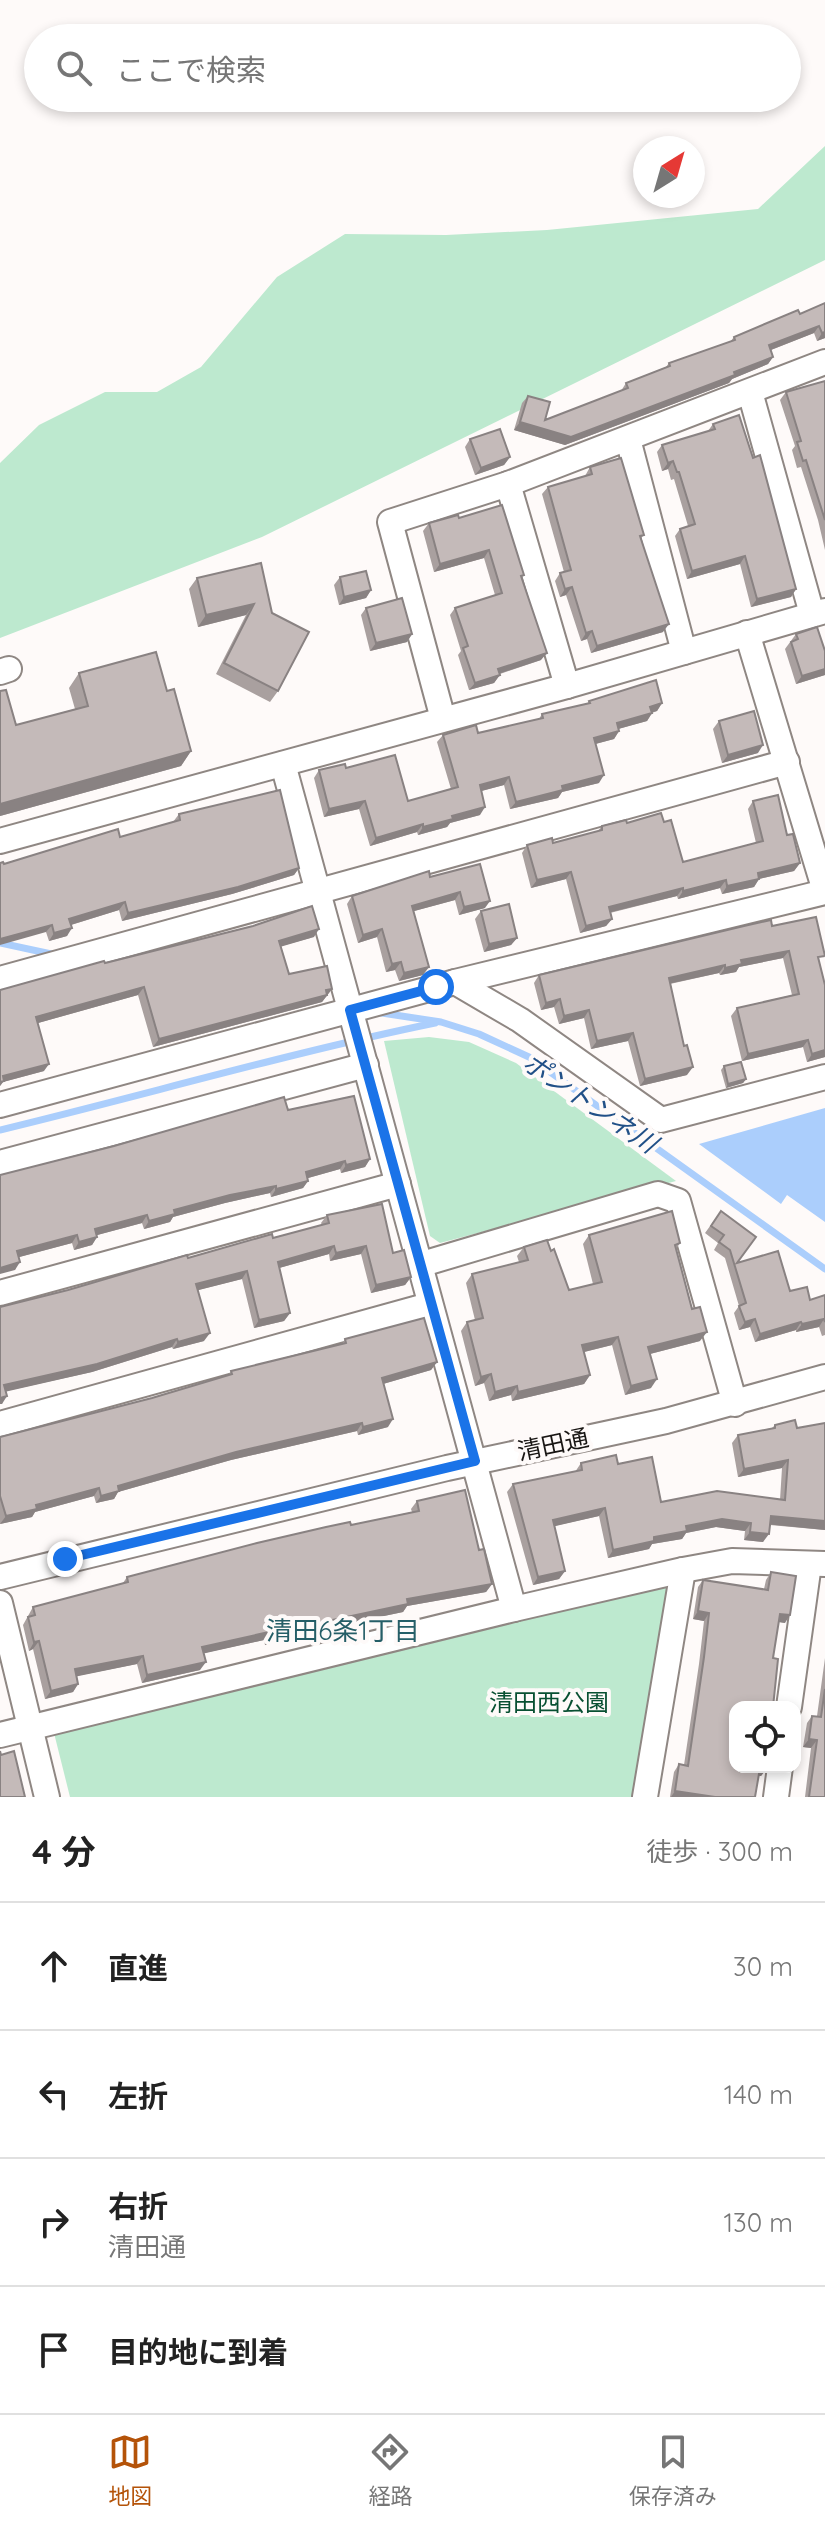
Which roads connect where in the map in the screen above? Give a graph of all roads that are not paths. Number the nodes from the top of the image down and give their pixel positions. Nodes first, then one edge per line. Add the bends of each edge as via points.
1 (825, 362) edge
2 (750, 392) junction
3 (628, 439) junction
4 (508, 484) junction
5 (818, 613) edge
6 (747, 633) junction
7 (684, 652) junction
8 (567, 686) junction
9 (443, 719) junction
10 (787, 762) junction
11 (283, 764) junction
12 (0, 841) edge
13 (820, 851) edge
14 (825, 892) edge
15 (318, 893) junction
16 (0, 979) edge
17 (455, 982) junction
18 (352, 1017) junction
19 (364, 1058) junction
20 (825, 1077) edge
21 (0, 1105) edge
22 (0, 1163) edge
23 (398, 1184) junction
24 (419, 1265) junction
25 (0, 1293) edge
26 (429, 1305) junction
27 (825, 1377) edge
28 (735, 1404) junction
29 (0, 1424) edge
30 (475, 1461) junction
31 (817, 1564) edge
32 (683, 1570) junction
33 (0, 1577) edge
34 (0, 1603) edge
35 (514, 1609) junction
36 (790, 1701) edge
37 (30, 1727) junction
38 (0, 1735) edge
39 (779, 1773) edge
40 (47, 1797) edge
41 (645, 1797) edge
42 (776, 1797) edge

1 - 2 street
2 - 3 street
2 - 5 street
3 - 4 street
3 - 7 street
4 - 8 street
4 - 9 street via 390,522
5 - 6 street
6 - 7 street
6 - 10 street
7 - 8 street
8 - 9 street
9 - 11 street
10 - 13 street
10 - 15 street
11 - 12 street
11 - 15 street
13 - 14 street
14 - 17 street
15 - 16 street
15 - 18 street
17 - 18 street
17 - 20 street via 520,1020 661,1120
18 - 19 street
18 - 21 street
19 - 22 street
19 - 23 street
23 - 24 street
23 - 25 street
24 - 26 street
24 - 28 street via 658,1194 678,1201
26 - 29 street
26 - 30 street
27 - 28 street, 清田通
28 - 30 street, 清田通
30 - 33 street, 清田通
30 - 35 street
31 - 32 street via 732,1561
31 - 36 street
32 - 35 street
32 - 41 street
34 - 37 street
35 - 37 street
37 - 38 street
37 - 40 street
39 - 42 street

